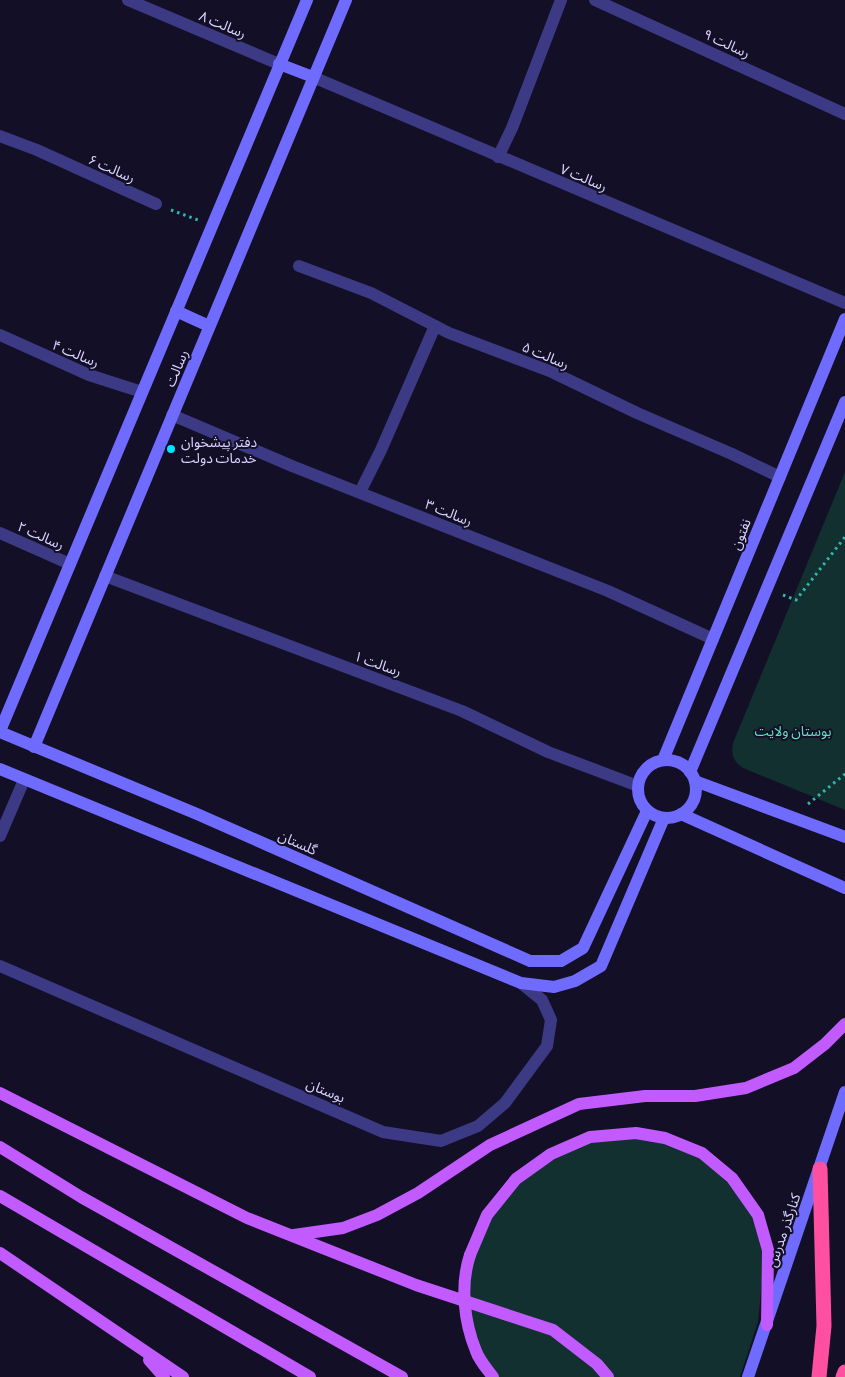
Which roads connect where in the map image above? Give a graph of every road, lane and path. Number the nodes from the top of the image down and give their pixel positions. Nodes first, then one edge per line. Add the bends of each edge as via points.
1 (128, 0) edge
2 (306, 0) edge
3 (346, 0) edge
4 (561, 0) edge
5 (595, 0) edge
6 (279, 64) junction
7 (313, 77) junction
8 (845, 114) edge
9 (0, 136) edge
10 (498, 158) junction
11 (156, 204) joint
12 (213, 226) junction
13 (298, 266) dead end
14 (845, 303) edge
15 (176, 311) junction
16 (845, 319) edge
17 (209, 326) junction
18 (434, 326) junction
19 (0, 335) edge
20 (142, 392) junction
21 (845, 402) edge
22 (172, 415) junction
23 (780, 477) junction
24 (360, 492) junction
25 (0, 533) edge
26 (845, 537) edge
27 (70, 564) junction
28 (105, 576) junction
29 (767, 589) junction
30 (713, 639) junction
31 (0, 732) edge
32 (34, 747) junction
33 (663, 760) junction
34 (0, 770) edge
35 (845, 774) edge
36 (692, 776) junction
37 (24, 780) junction
38 (638, 786) junction
39 (647, 811) junction
40 (681, 814) junction
41 (664, 818) junction
42 (793, 818) junction
43 (0, 836) edge
44 (845, 837) edge
45 (845, 888) edge
46 (0, 966) edge
47 (521, 983) junction
48 (845, 1024) edge
49 (845, 1092) edge
50 (0, 1094) edge
51 (0, 1147) edge
52 (820, 1169) junction
53 (0, 1196) edge
54 (294, 1235) junction
55 (0, 1253) edge
56 (767, 1325) junction
57 (138, 1347) junction
58 (845, 1372) edge
59 (164, 1377) edge
60 (183, 1377) edge
61 (310, 1377) edge
62 (402, 1377) edge
63 (493, 1377) edge
64 (608, 1377) edge
65 (748, 1377) edge
66 (819, 1377) edge
67 (843, 1377) edge

1 - 6 street, رسالت ۸
2 - 6 street, رسالت
3 - 7 street, رسالت
4 - 10 street via 526,95
5 - 8 street, رسالت ۹
6 - 7 street
6 - 12 street, رسالت
7 - 10 street, رسالت ۷
7 - 17 street, رسالت
9 - 11 street, رسالت ۶
10 - 14 street, رسالت ۷
11 - 12 path
12 - 15 street, رسالت
13 - 18 street, رسالت ۵ via 371,293
15 - 17 street
15 - 20 street, رسالت
16 - 23 street, نفتون
17 - 22 street, رسالت
18 - 23 street, رسالت ۵ via 552,372
18 - 24 street
19 - 20 street, رسالت ۴ via 89,375
20 - 27 street, رسالت
21 - 29 street
22 - 24 street, رسالت ۳
22 - 28 street, رسالت
23 - 30 street, نفتون
24 - 30 street, رسالت ۳ via 608,591
25 - 27 street, رسالت ۲
26 - 29 path via 796,600
27 - 31 street, رسالت
28 - 32 street, رسالت
28 - 38 street, رسالت ۱ via 462,711 548,752
29 - 36 street
30 - 33 street, نفتون
31 - 32 street, گلستان
32 - 39 street, گلستان via 206,818 530,962 561,961 583,948
33 - 36 street via 683,765
33 - 38 street via 646,769
34 - 37 street
35 - 42 path
36 - 40 street via 696,791 693,801
36 - 42 street
37 - 43 street
37 - 47 street
38 - 39 street
39 - 41 street
40 - 41 street
40 - 45 street
41 - 47 street via 601,966 575,981 554,987
42 - 44 street
46 - 47 street, بوستان via 383,1132 441,1140 478,1126 505,1103 547,1046 551,1020 542,1000
48 - 54 main road via 794,1068 746,1088 695,1096 645,1096 579,1104 490,1145 418,1193 377,1215 343,1228
49 - 52 street, کنارگذر مدرس
50 - 54 main road via 247,1218
51 - 62 main road via 81,1197
52 - 56 street, کنارگذر مدرس
52 - 66 highway via 824,1326
53 - 61 main road
54 - 64 main road via 416,1285 553,1330 597,1364
55 - 57 main road
56 - 63 main road, bridge via 768,1250 758,1215 732,1178 702,1152 665,1138 636,1133 590,1138 551,1154 516,1179 487,1215 470,1255 465,1271 466,1319 476,1352
56 - 65 street, کنارگذر مدرس
57 - 59 main road
57 - 60 main road
58 - 67 highway

